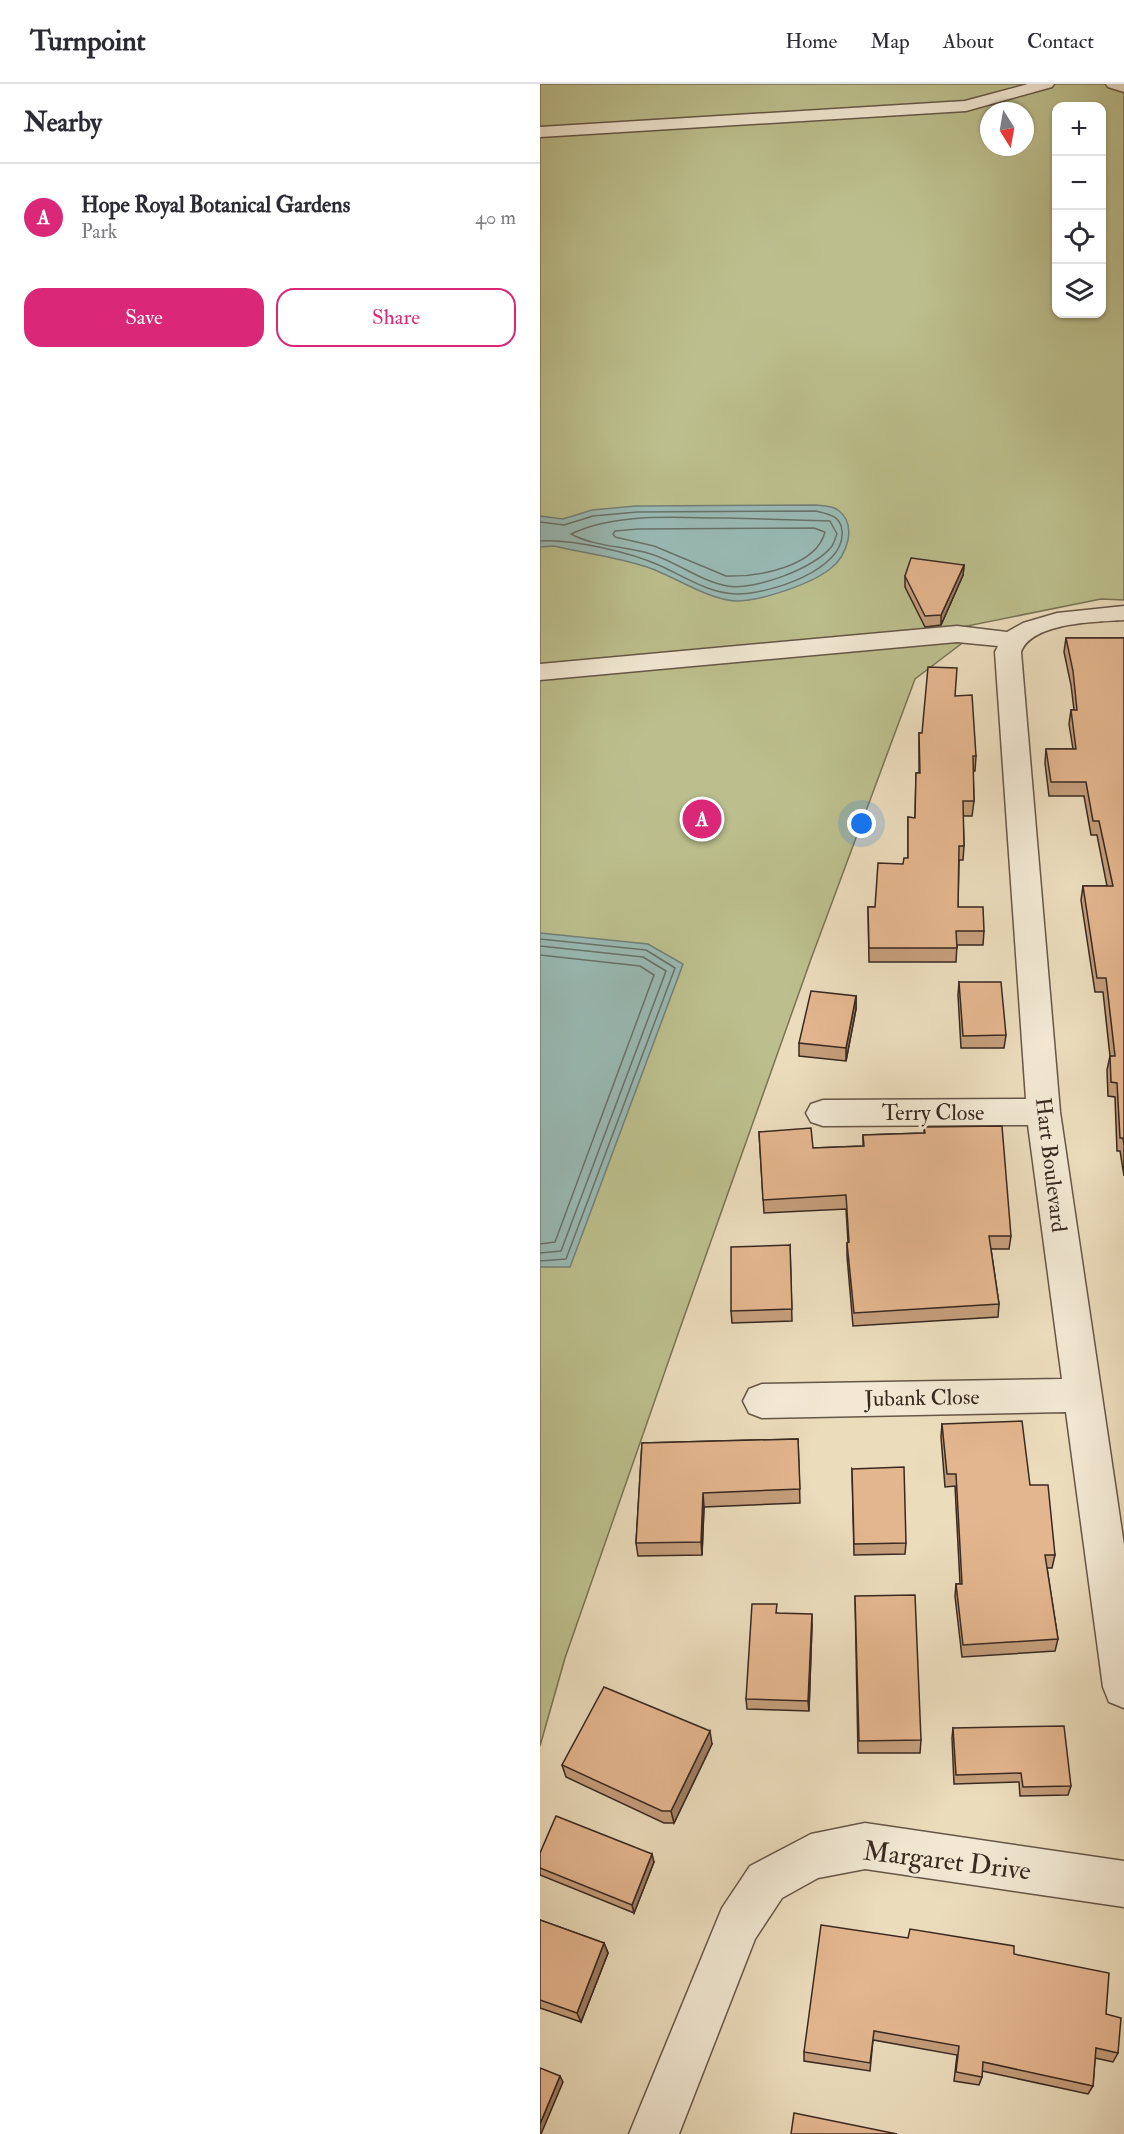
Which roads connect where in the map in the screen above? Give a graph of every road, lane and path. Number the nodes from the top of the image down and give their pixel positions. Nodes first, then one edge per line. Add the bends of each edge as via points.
1 (1046, 84) edge
2 (1114, 84) edge
3 (1124, 87) edge
4 (540, 132) edge
5 (1124, 613) edge
6 (1013, 640) junction
7 (540, 672) edge
8 (1043, 1112) junction
9 (823, 1113) dead end
10 (1083, 1395) junction
11 (762, 1401) dead end
12 (1124, 1687) edge
13 (1124, 1884) edge
14 (654, 2134) edge

1 - 4 street via 966,106
2 - 3 street
5 - 6 street via 1036,627
6 - 7 street via 957,634
6 - 8 street, Hart Boulevard via 1008,652 1014,749
8 - 9 street, Terry Close
8 - 10 street, Hart Boulevard
10 - 11 street, Jubank Close
10 - 12 street, Hart Boulevard
13 - 14 street, Margaret Drive via 865,1846 812,1857 766,1881 738,1924

